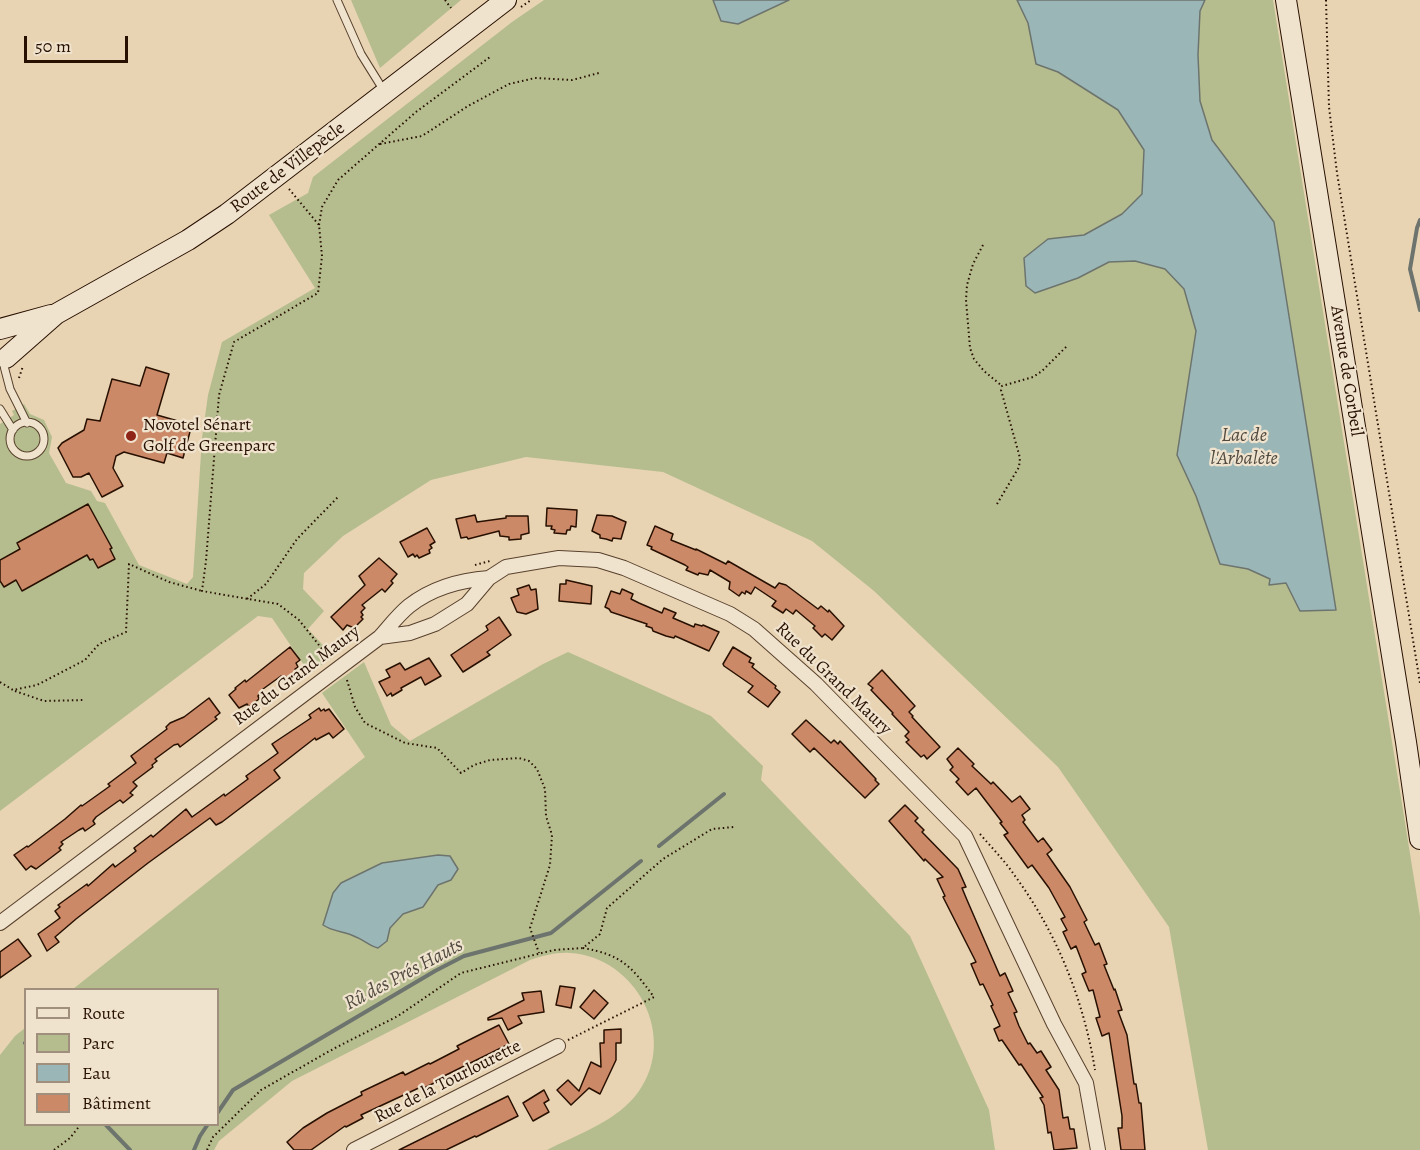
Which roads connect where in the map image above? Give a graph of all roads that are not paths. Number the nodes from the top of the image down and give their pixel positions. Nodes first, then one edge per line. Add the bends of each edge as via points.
1 (337, 0) edge
2 (506, 0) edge
3 (1286, 0) edge
4 (385, 93) junction
5 (56, 314) junction
6 (0, 329) edge
7 (3, 359) edge
8 (0, 409) edge
9 (27, 423) junction
10 (13, 430) junction
11 (489, 578) junction
12 (380, 637) junction
13 (1406, 742) junction
14 (1420, 798) edge
15 (1420, 839) edge
16 (0, 923) edge
17 (558, 1046) road end
18 (354, 1150) edge
19 (1098, 1150) edge

1 - 4 lane via 361,54
2 - 4 main road, Route de Villepècle
3 - 13 main road, Avenue de Corbeil
4 - 5 main road, Route de Villepècle via 227,214
5 - 6 main road, Route de Villepècle
5 - 7 main road, Route de Villepècle
7 - 9 lane via 10,389
8 - 10 lane
9 - 10 lane
9 - 10 lane via 38,426 43,435 43,446 36,454 25,456 15,451 10,441
11 - 12 street via 441,588 409,606
11 - 12 street, Rue du Grand Maury via 467,604 435,624 410,633
11 - 19 street, Rue du Grand Maury via 506,567 559,558 598,560 729,614 754,628 800,668 965,836 1086,1083
12 - 16 street, Rue du Grand Maury
13 - 14 main road, Avenue de Corbeil
13 - 15 main road, Avenue de Corbeil
17 - 18 street, Rue de la Tourlourette

